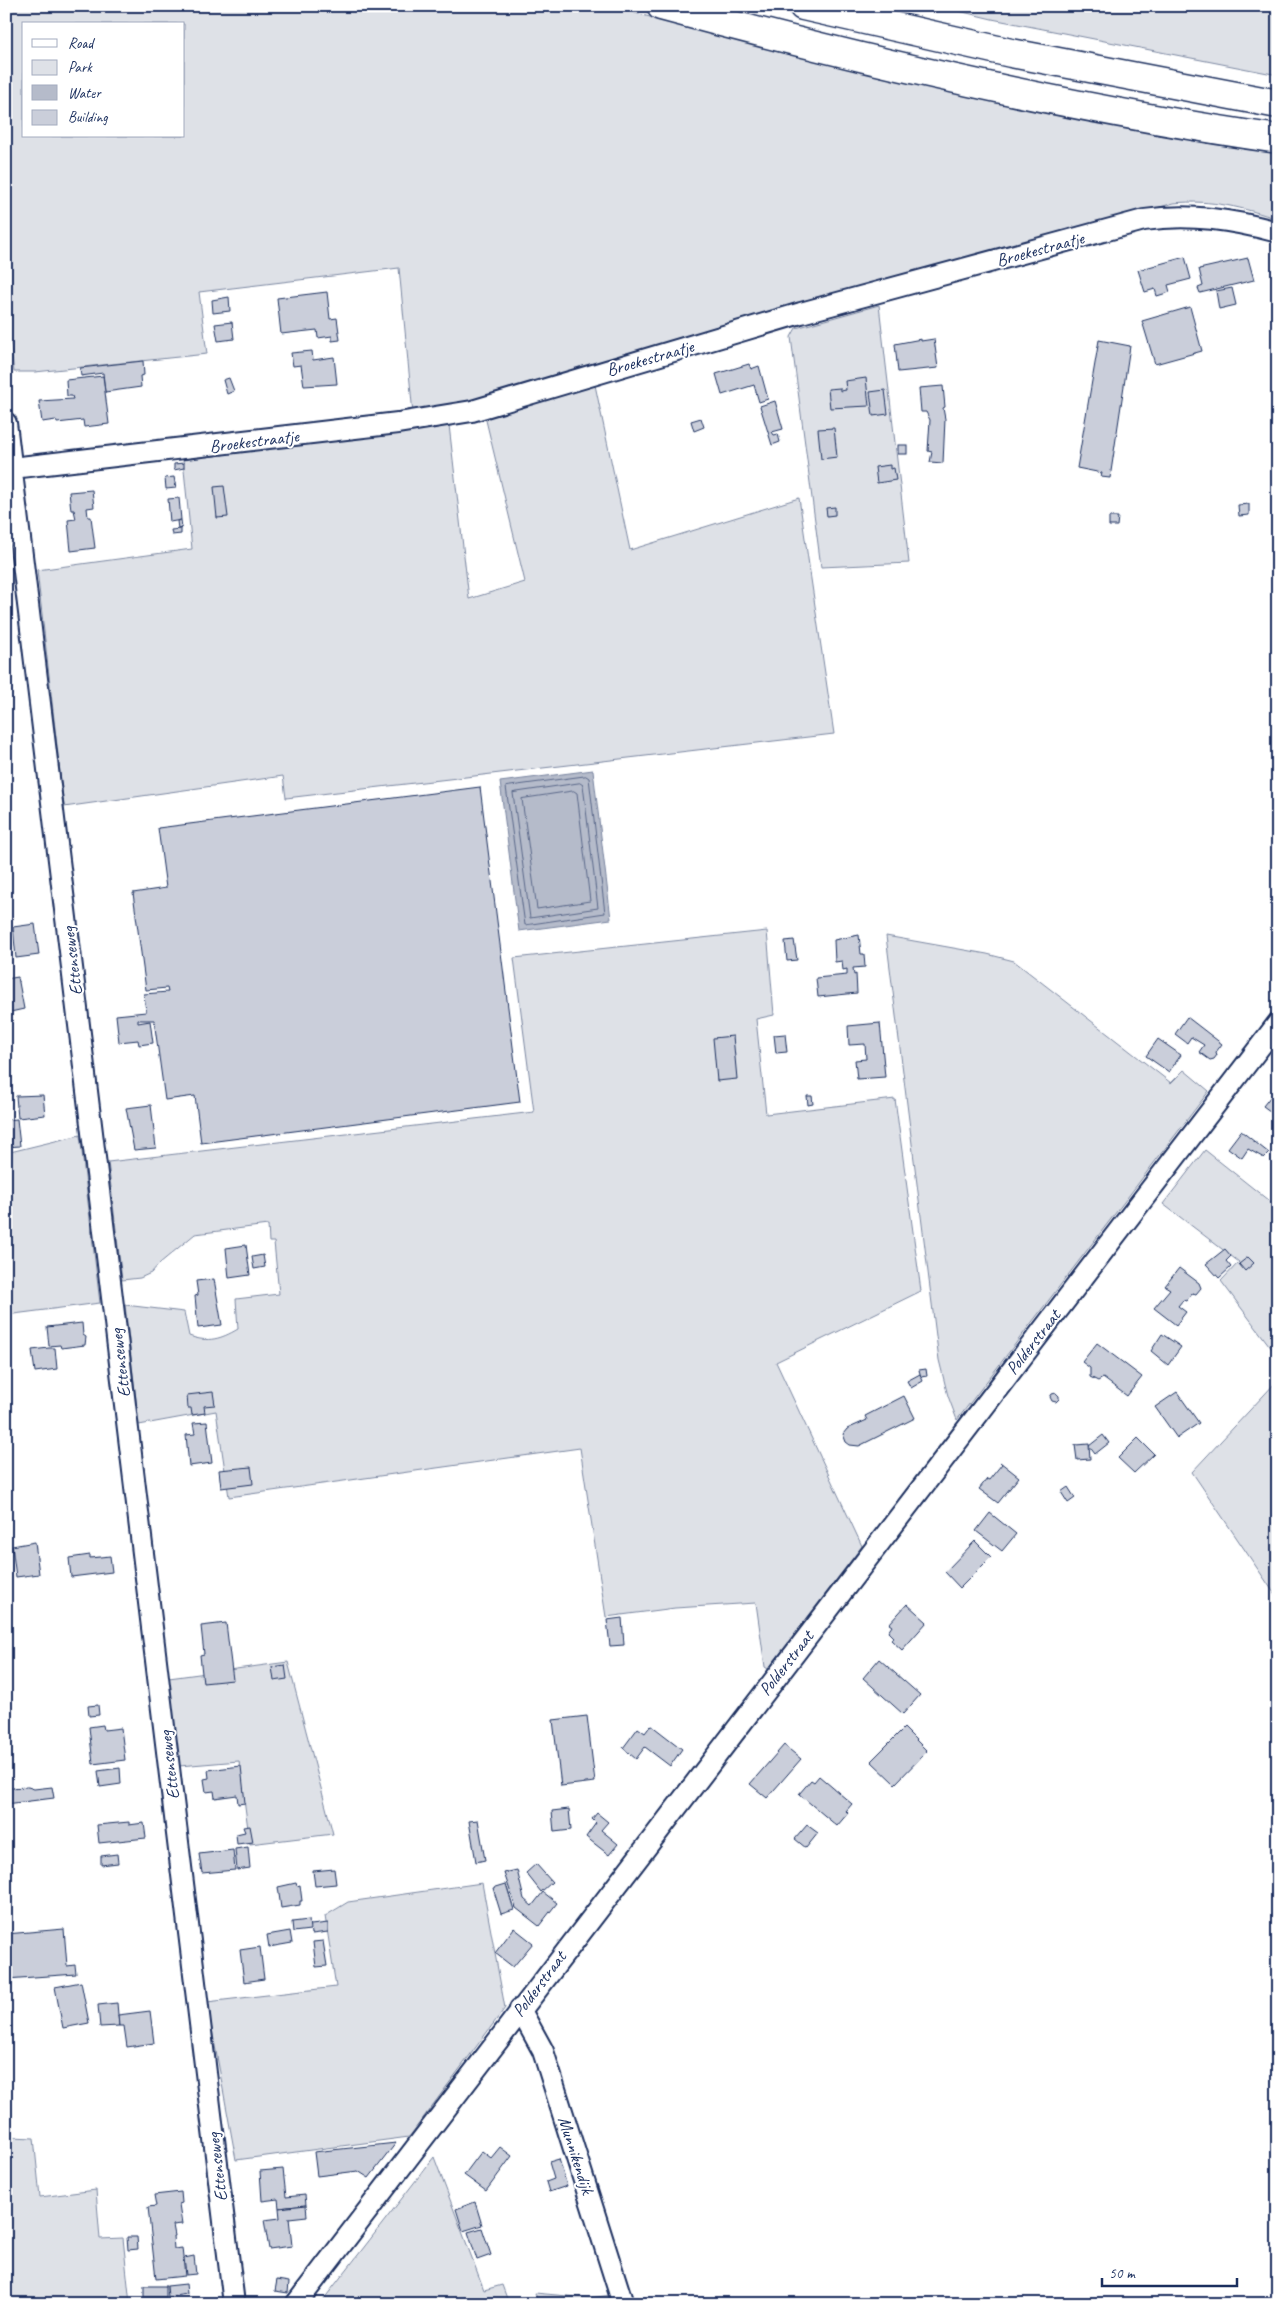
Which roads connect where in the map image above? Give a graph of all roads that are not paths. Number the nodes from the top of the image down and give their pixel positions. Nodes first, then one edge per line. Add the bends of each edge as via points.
1 (661, 6) edge
2 (803, 6) edge
3 (1278, 104) edge
4 (1278, 140) edge
5 (1278, 232) edge
6 (6, 423) edge
7 (12, 468) junction
8 (1278, 1023) edge
9 (520, 2009) junction
10 (234, 2304) edge
11 (296, 2304) edge
12 (624, 2304) edge

1 - 4 highway via 903,68 1084,106
2 - 3 highway via 1011,54
5 - 7 street, Broekestraatje via 1204,217 1144,220 801,313 472,410 389,425
6 - 7 street, Ettenseweg
7 - 10 street, Ettenseweg
8 - 9 street, Polderstraat
9 - 11 street, Polderstraat
9 - 12 street, Munnikendijk via 542,2051

